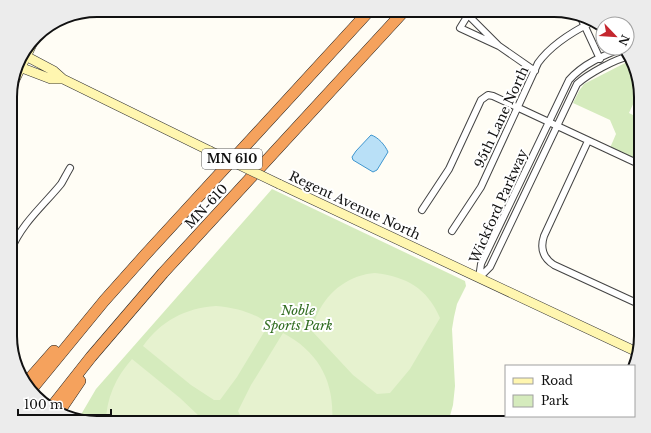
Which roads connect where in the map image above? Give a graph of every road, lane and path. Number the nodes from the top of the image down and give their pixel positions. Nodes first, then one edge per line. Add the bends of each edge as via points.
1 (364, 17) edge
2 (399, 17) edge
3 (467, 17) edge
4 (470, 17) edge
5 (583, 22) edge
6 (588, 24) edge
7 (585, 26) junction
8 (499, 46) junction
9 (606, 56) edge
10 (28, 57) edge
11 (624, 58) edge
12 (600, 59) junction
13 (22, 68) edge
14 (535, 71) junction
15 (63, 79) junction
16 (518, 108) junction
17 (548, 122) junction
18 (557, 126) junction
19 (588, 141) junction
20 (634, 162) edge
21 (70, 168) dead end
22 (422, 210) dead end
23 (452, 230) dead end
24 (17, 236) edge
25 (163, 273) junction
26 (479, 278) junction
27 (104, 302) junction
28 (634, 302) edge
29 (632, 350) edge
30 (30, 379) edge
31 (34, 386) edge
32 (54, 404) edge
33 (62, 408) edge

1 - 27 highway, MN-610 / MN 610
2 - 25 highway, MN-610 / MN 610
3 - 8 street via 460,28
4 - 8 street
5 - 7 street
6 - 7 street, 95th Lane North
7 - 12 street
7 - 14 street, 95th Lane North via 548,51
8 - 14 street
9 - 12 street, Wickford Parkway
10 - 15 street, Regent Avenue North via 54,71
11 - 18 street, Wickford Parkway via 582,79 573,91
12 - 17 street, Wickford Parkway via 583,67 569,80
13 - 15 street, Regent Avenue North via 51,79
14 - 16 street, 95th Lane North
15 - 26 street, Regent Avenue North, bridge
16 - 17 street
16 - 22 street via 488,95 482,100 449,169
16 - 23 street, 95th Lane North via 481,187
17 - 18 street
17 - 26 street, Wickford Parkway via 481,264
18 - 19 street
18 - 26 street, Wickford Parkway via 490,268
19 - 20 street
19 - 28 street via 544,236 542,252 554,265
21 - 24 street via 61,183
25 - 32 highway, MN-610 / MN 610
25 - 33 highway
26 - 29 street, Regent Avenue North
27 - 30 highway via 68,336
27 - 31 highway, MN-610 / MN 610

